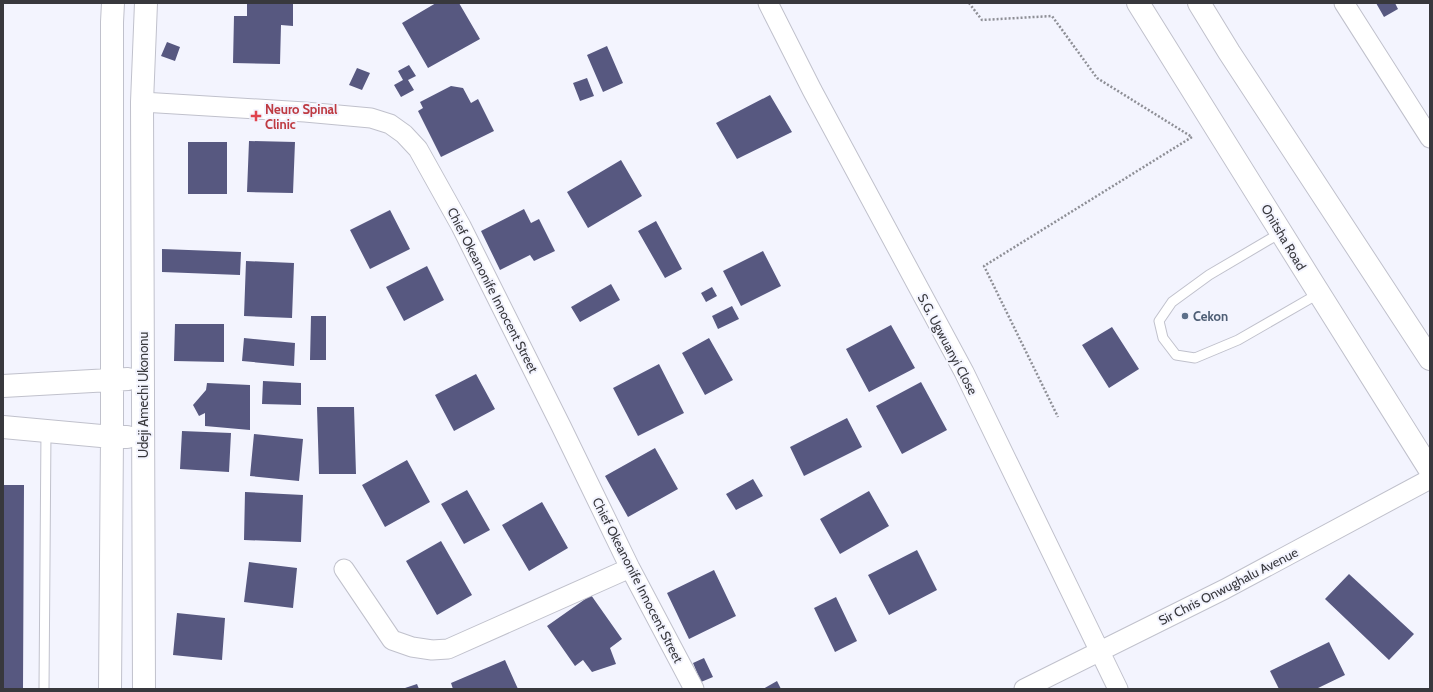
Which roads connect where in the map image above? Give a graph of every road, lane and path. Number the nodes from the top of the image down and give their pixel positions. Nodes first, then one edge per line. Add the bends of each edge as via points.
1 (113, 3) edge
2 (146, 3) edge
3 (768, 3) edge
4 (969, 3) edge
5 (1138, 3) edge
6 (1199, 3) edge
7 (1344, 3) edge
8 (142, 102) junction
9 (1430, 138) edge
10 (1282, 232) junction
11 (1318, 294) junction
12 (1430, 359) edge
13 (112, 379) junction
14 (143, 380) junction
15 (3, 386) edge
16 (1058, 417) dead end
17 (3, 427) edge
18 (46, 431) junction
19 (143, 436) junction
20 (112, 437) junction
21 (1430, 470) edge
22 (1430, 479) edge
23 (630, 568) junction
24 (344, 569) dead end
25 (1099, 651) junction
26 (44, 689) edge
27 (110, 689) edge
28 (144, 689) edge
29 (694, 689) edge
30 (1024, 689) edge
31 (1118, 689) edge

1 - 13 main road
2 - 8 main road, Udeji Amechi Ukononu
3 - 25 street, S.G. Ugwuanyi Close via 964,372
4 - 16 path via 982,20 1052,16 1097,78 1192,137 984,266
5 - 10 main road, Onitsha Road
6 - 12 main road
7 - 9 street
8 - 14 main road, Udeji Amechi Ukononu
8 - 23 street, Chief Okeanonife Innocent Street via 371,118 390,124 404,134 418,149 461,226
10 - 11 main road, Onitsha Road
10 - 11 lane via 1210,275 1172,302 1159,321 1163,338 1176,355 1195,358 1238,340
11 - 21 main road, Onitsha Road
13 - 14 main road
13 - 15 main road
13 - 20 main road
14 - 19 main road, Udeji Amechi Ukononu
17 - 18 main road
18 - 20 main road
18 - 26 lane
19 - 20 main road
19 - 28 main road, Udeji Amechi Ukononu
20 - 27 main road
22 - 25 street, Sir Chris Onwughalu Avenue via 1225,589
23 - 24 street via 448,649 432,650 392,640
23 - 29 street, Chief Okeanonife Innocent Street
25 - 30 street, Sir Chris Onwughalu Avenue
25 - 31 street, S.G. Ugwuanyi Close

